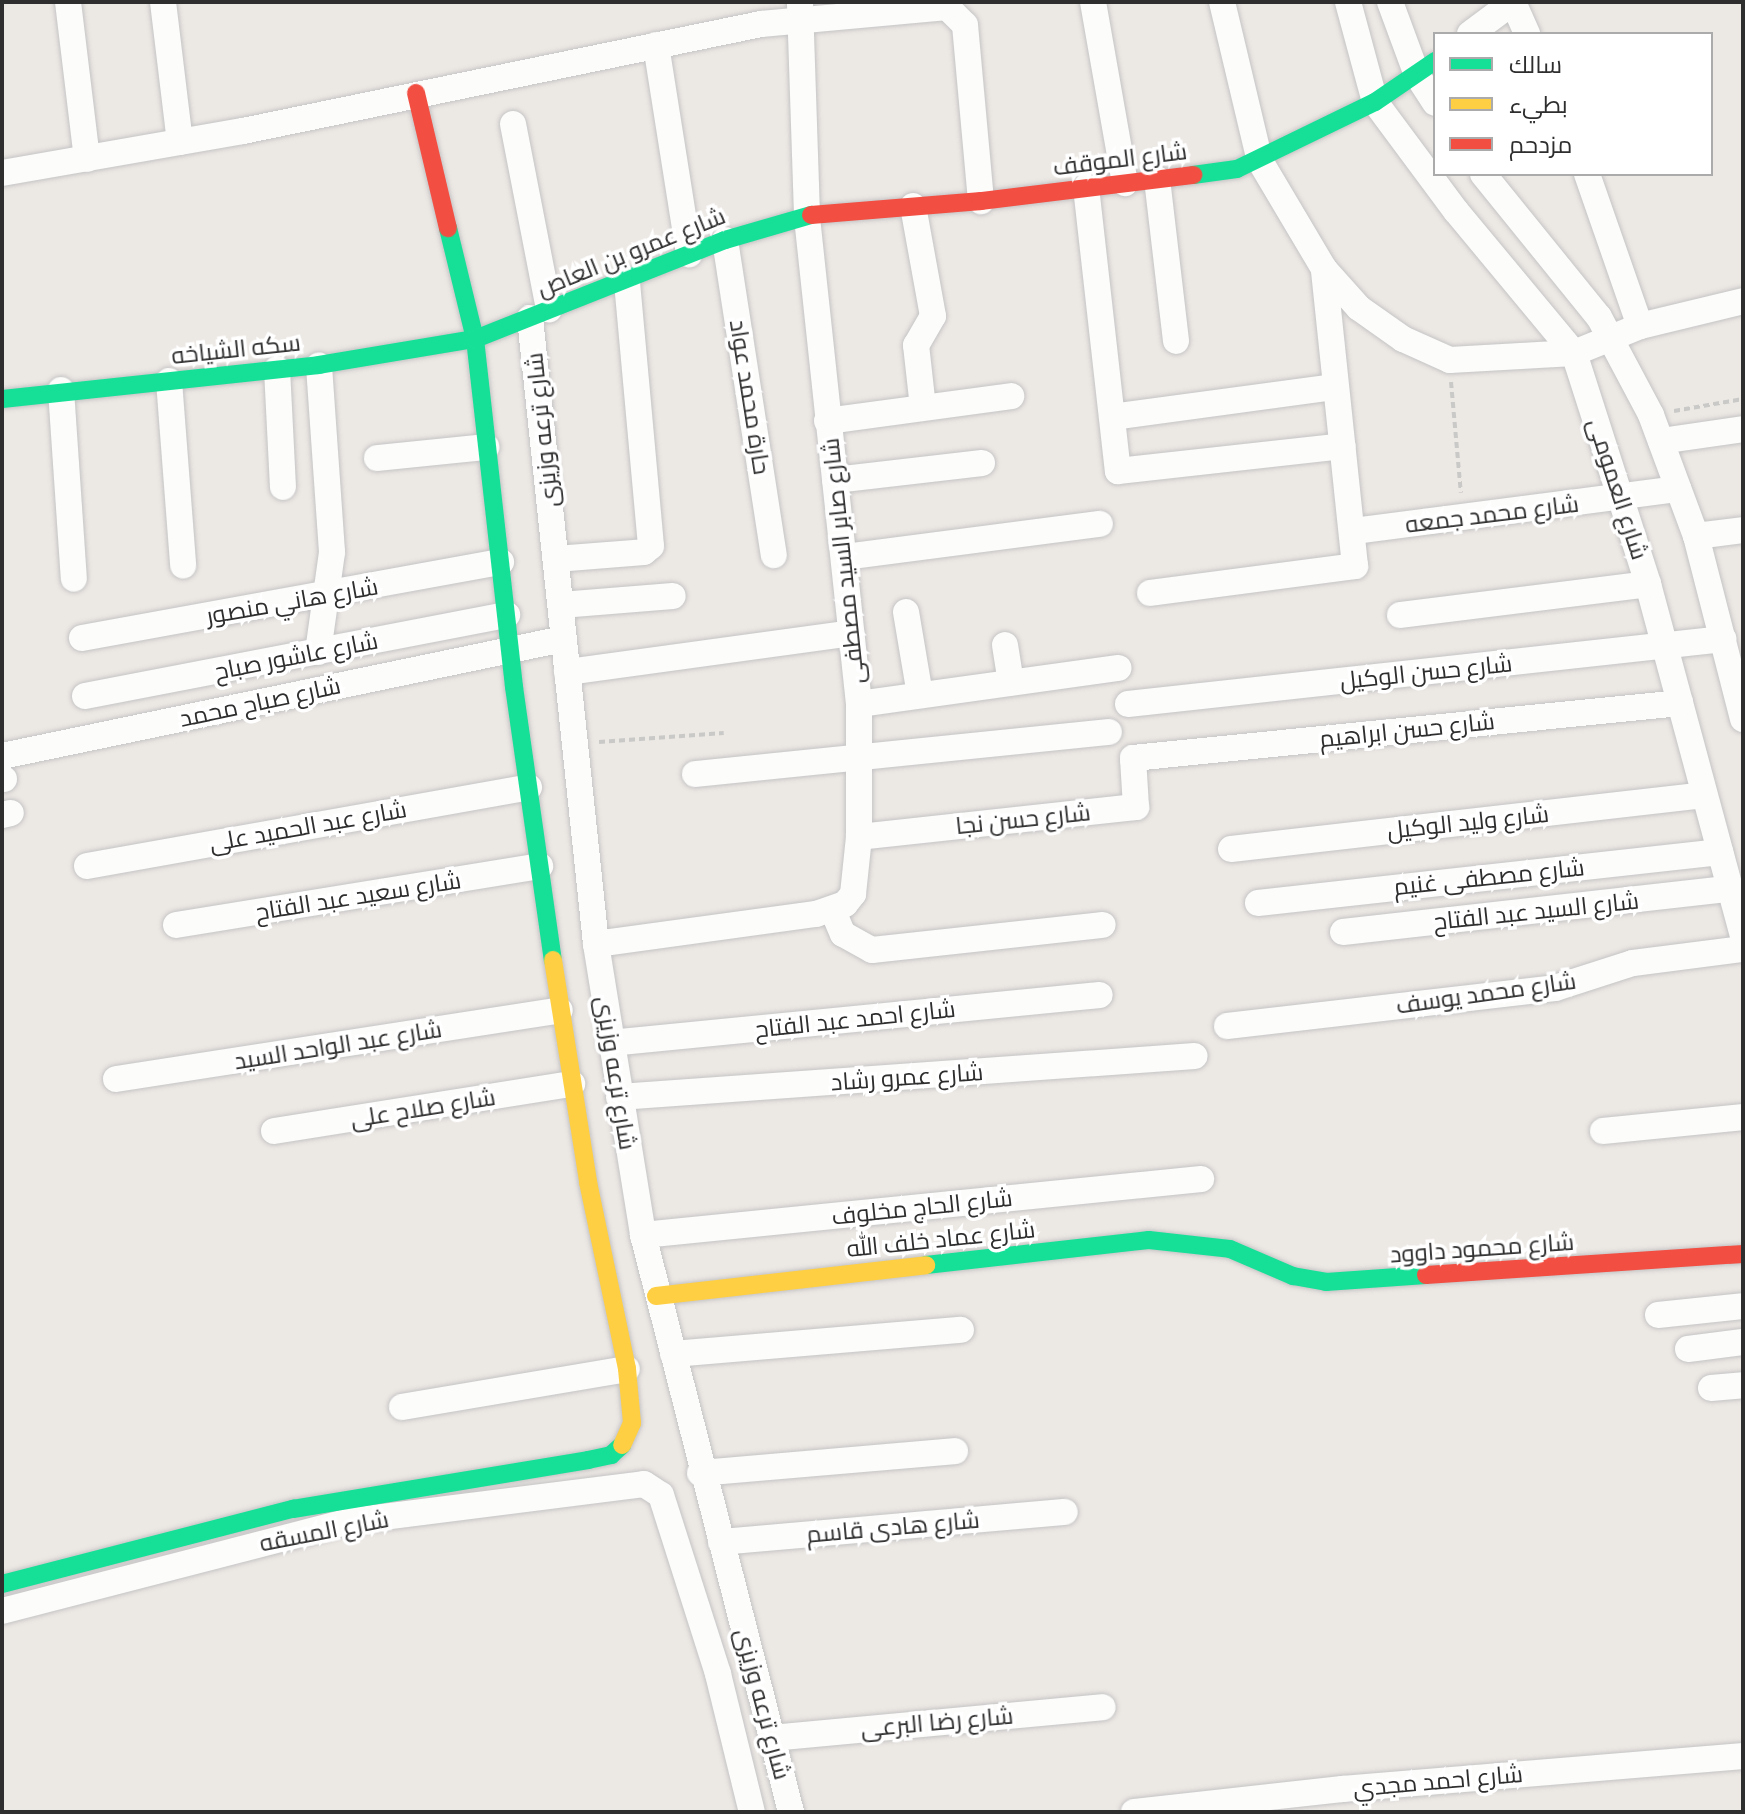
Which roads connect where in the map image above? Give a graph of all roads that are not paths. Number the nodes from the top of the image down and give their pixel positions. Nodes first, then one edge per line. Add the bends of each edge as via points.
1 (68, 2) edge
2 (163, 2) edge
3 (1093, 2) edge
4 (1222, 2) edge
5 (1348, 2) edge
6 (1390, 2) edge
7 (1513, 2) edge
8 (946, 4) edge
9 (800, 12) edge
10 (760, 13) edge
11 (1473, 32) edge
12 (1526, 32) edge
13 (656, 45) junction
14 (1426, 68) edge
15 (416, 93) junction
16 (1433, 95) edge
17 (1375, 102) junction
18 (513, 124) dead end
19 (180, 142) junction
20 (87, 159) junction
21 (1260, 161) junction
22 (2, 173) edge
23 (1484, 176) edge
24 (1588, 176) edge
25 (1157, 179) junction
26 (1125, 183) junction
27 (1086, 187) junction
28 (981, 201) junction
29 (913, 206) junction
30 (807, 215) junction
31 (725, 240) junction
32 (1534, 243) junction
33 (689, 254) junction
34 (1324, 269) junction
35 (1504, 269) junction
36 (627, 280) junction
37 (1743, 301) edge
38 (540, 314) junction
39 (1640, 326) junction
40 (1613, 336) junction
41 (475, 339) junction
42 (1176, 341) dead end
43 (1574, 353) junction
44 (319, 365) junction
45 (277, 369) junction
46 (169, 381) junction
47 (1335, 387) junction
48 (61, 390) junction
49 (1011, 396) dead end
50 (2, 399) edge
51 (923, 407) junction
52 (1112, 417) junction
53 (827, 421) junction
54 (1743, 429) edge
55 (1661, 441) junction
56 (1343, 446) junction
57 (486, 447) junction
58 (377, 458) dead end
59 (982, 463) dead end
60 (835, 480) junction
61 (283, 487) dead end
62 (1678, 489) junction
63 (1622, 497) junction
64 (1100, 524) dead end
65 (1743, 530) edge
66 (1354, 531) junction
67 (1696, 536) junction
68 (774, 555) dead end
69 (845, 557) junction
70 (556, 559) junction
71 (501, 562) junction
72 (183, 565) dead end
73 (74, 579) dead end
74 (1648, 584) junction
75 (1150, 593) dead end
76 (327, 595) junction
77 (673, 596) dead end
78 (561, 605) junction
79 (906, 612) dead end
80 (507, 615) junction
81 (1400, 615) dead end
82 (1728, 626) edge
83 (851, 633) junction
84 (82, 638) dead end
85 (563, 639) junction
86 (1005, 645) dead end
87 (1665, 646) junction
88 (512, 649) junction
89 (318, 652) junction
90 (1119, 668) dead end
91 (567, 672) junction
92 (1738, 682) edge
93 (1011, 683) junction
94 (920, 695) junction
95 (85, 696) dead end
96 (1680, 703) junction
97 (859, 704) junction
98 (1128, 704) dead end
99 (1743, 719) edge
100 (1109, 732) dead end
101 (860, 756) junction
102 (1133, 758) joint
103 (4, 771) edge
104 (695, 774) dead end
105 (529, 787) junction
106 (1704, 795) junction
107 (859, 837) junction
108 (1231, 849) dead end
109 (1720, 852) junction
110 (87, 866) dead end
111 (540, 866) junction
112 (1729, 889) junction
113 (1258, 903) dead end
114 (839, 908) junction
115 (1741, 923) edge
116 (176, 925) dead end
117 (1103, 925) dead end
118 (1343, 932) dead end
119 (596, 944) junction
120 (1743, 949) edge
121 (1100, 995) dead end
122 (560, 1010) junction
123 (1227, 1026) dead end
124 (610, 1043) junction
125 (1195, 1056) dead end
126 (116, 1079) dead end
127 (572, 1084) junction
128 (619, 1097) junction
129 (1743, 1117) edge
130 (274, 1131) dead end
131 (1603, 1131) dead end
132 (1201, 1179) dead end
133 (643, 1235) junction
134 (1230, 1249) joint
135 (1743, 1254) edge
136 (656, 1296) junction
137 (1743, 1306) edge
138 (1658, 1315) dead end
139 (961, 1330) dead end
140 (1743, 1342) edge
141 (1688, 1349) dead end
142 (673, 1354) junction
143 (627, 1369) junction
144 (1743, 1385) edge
145 (1711, 1388) dead end
146 (402, 1407) dead end
147 (627, 1441) joint
148 (955, 1451) dead end
149 (700, 1473) junction
150 (651, 1486) joint
151 (1065, 1512) dead end
152 (721, 1542) junction
153 (2, 1584) edge
154 (2, 1611) edge
155 (1103, 1707) dead end
156 (771, 1738) junction
157 (1743, 1756) edge
158 (752, 1812) edge
159 (791, 1812) edge
160 (1134, 1812) edge

1 - 20 street
2 - 19 street
3 - 26 street
4 - 21 street
5 - 17 street
6 - 14 street
7 - 11 street
7 - 12 street
8 - 9 street
8 - 28 street via 965,25
9 - 10 street
9 - 30 street, شارع صابر السيد مصطفى
10 - 13 street
13 - 15 street
13 - 33 street
14 - 16 street
14 - 17 street, شارع الموقف
15 - 19 street
15 - 41 street, شارع ترعه وزيزى
17 - 21 street, شارع الموقف
17 - 35 street, شارع العمومى
18 - 38 street, شارع ترعه وزيزى
19 - 20 street
20 - 22 street
21 - 25 street, شارع الموقف
21 - 34 street
23 - 32 street
24 - 39 street
25 - 26 street, شارع الموقف
25 - 42 street
26 - 27 street, شارع الموقف
27 - 28 street, شارع الموقف
27 - 52 street
28 - 29 street, شارع الموقف
29 - 30 street, شارع الموقف
29 - 51 street via 933,316 916,345
30 - 31 street, شارع عمرو بن العاص
30 - 53 street, شارع صابر السيد مصطفى
31 - 33 street, شارع عمرو بن العاص
31 - 68 street, حارة محمد عواد
32 - 35 street
32 - 40 street
33 - 36 street, شارع عمرو بن العاص
34 - 43 street via 1380,325 1450,360
34 - 47 street
35 - 43 street, شارع العمومى
36 - 38 street, شارع عمرو بن العاص
36 - 70 street via 649,550
37 - 39 street
38 - 41 street, شارع عمرو بن العاص
38 - 70 street, شارع ترعه وزيزى
39 - 40 street
40 - 43 street
40 - 55 street
41 - 44 street, سكه الشياخه
41 - 57 street, شارع ترعه وزيزى
43 - 63 street, شارع العمومى
44 - 45 street, سكه الشياخه
44 - 76 street via 332,552
45 - 46 street, سكه الشياخه
45 - 61 street
46 - 48 street, سكه الشياخه
46 - 72 street
47 - 52 street
47 - 56 street
48 - 50 street, سكه الشياخه
48 - 73 street
49 - 51 street
51 - 53 street
52 - 56 street via 1118,471
53 - 60 street, شارع صابر السيد مصطفى
54 - 55 street
55 - 62 street
56 - 66 street
57 - 58 street
57 - 71 street, شارع ترعه وزيزى
59 - 60 street
60 - 69 street, شارع صابر السيد مصطفى
62 - 63 street, شارع محمد جمعه
62 - 67 street
63 - 66 street, شارع محمد جمعه
63 - 74 street, شارع العمومى
64 - 69 street
65 - 67 street
66 - 75 street via 1355,566
67 - 82 street
69 - 83 street, شارع صابر السيد مصطفى
70 - 78 street, شارع ترعه وزيزى
71 - 76 street, شارع هاني منصور
71 - 80 street, شارع ترعه وزيزى
74 - 81 street
74 - 87 street, شارع العمومى
76 - 84 street, شارع هاني منصور
76 - 89 street
77 - 78 street
78 - 85 street, شارع ترعه وزيزى
79 - 94 street
80 - 88 street, شارع ترعه وزيزى
80 - 89 street, شارع عاشور صباح
82 - 87 street, شارع حسن الوكيل
82 - 92 street
83 - 91 street
83 - 97 street, شارع صابر السيد مصطفى
85 - 88 street, شارع صباح محمد
85 - 91 street, شارع ترعه وزيزى
86 - 93 street
87 - 96 street, شارع العمومى
87 - 98 street, شارع حسن الوكيل
88 - 103 street, شارع صباح محمد
88 - 105 street, شارع ترعه وزيزى
89 - 95 street, شارع عاشور صباح
90 - 93 street
91 - 119 street, شارع ترعه وزيزى
92 - 99 street
93 - 94 street
94 - 97 street
96 - 102 street, شارع حسن ابراهيم
96 - 106 street, شارع العمومى
97 - 101 street, شارع صابر السيد مصطفى
100 - 101 street
101 - 104 street
101 - 107 street, شارع صابر السيد مصطفى
102 - 107 street, شارع حسن نجا via 1136,807
105 - 110 street, شارع عبد الحميد على
105 - 111 street, شارع ترعه وزيزى
106 - 108 street, شارع وليد الوكيل
106 - 109 street, شارع العمومى
107 - 114 street, شارع صابر السيد مصطفى via 853,894
109 - 112 street, شارع العمومى
109 - 113 street, شارع مصطفى غنيم
111 - 116 street, شارع سعيد عبد الفتاح
111 - 122 street, شارع ترعه وزيزى
112 - 115 street, شارع العمومى
112 - 118 street, شارع السيد عبد الفتاح
114 - 117 street via 843,934 872,950
114 - 119 street
119 - 124 street, شارع ترعه وزيزى
120 - 123 street, شارع محمد يوسف via 1633,963 1555,988
121 - 124 street, شارع احمد عبد الفتاح
122 - 126 street, شارع عبد الواحد السيد
122 - 127 street, شارع ترعه وزيزى
124 - 128 street, شارع ترعه وزيزى
125 - 128 street, شارع عمرو رشاد
127 - 130 street, شارع صلاح على
127 - 143 street, شارع ترعه وزيزى
128 - 133 street, شارع ترعه وزيزى
129 - 131 street
132 - 133 street, شارع الحاج مخلوف
133 - 136 street, شارع ترعه وزيزى
134 - 135 street, شارع محمود داوود via 1293,1276 1348,1282
134 - 136 street, شارع عماد خلف الله via 1149,1240
136 - 142 street, شارع ترعه وزيزى
137 - 138 street
139 - 142 street
140 - 141 street
142 - 149 street, شارع ترعه وزيزى
143 - 146 street
143 - 147 street, شارع ترعه وزيزى via 632,1423
144 - 145 street
147 - 153 street, شارع المسقه via 611,1455 293,1509
148 - 149 street
149 - 152 street, شارع ترعه وزيزى
150 - 154 street, شارع المسقه via 351,1521
150 - 158 street, شارع ترعه وزيزى via 661,1495 718,1674
151 - 152 street, شارع هادى قاسم
152 - 156 street, شارع ترعه وزيزى
155 - 156 street, شارع رضا البرعى
156 - 159 street, شارع ترعه وزيزى
157 - 160 street, شارع احمد مجدي

